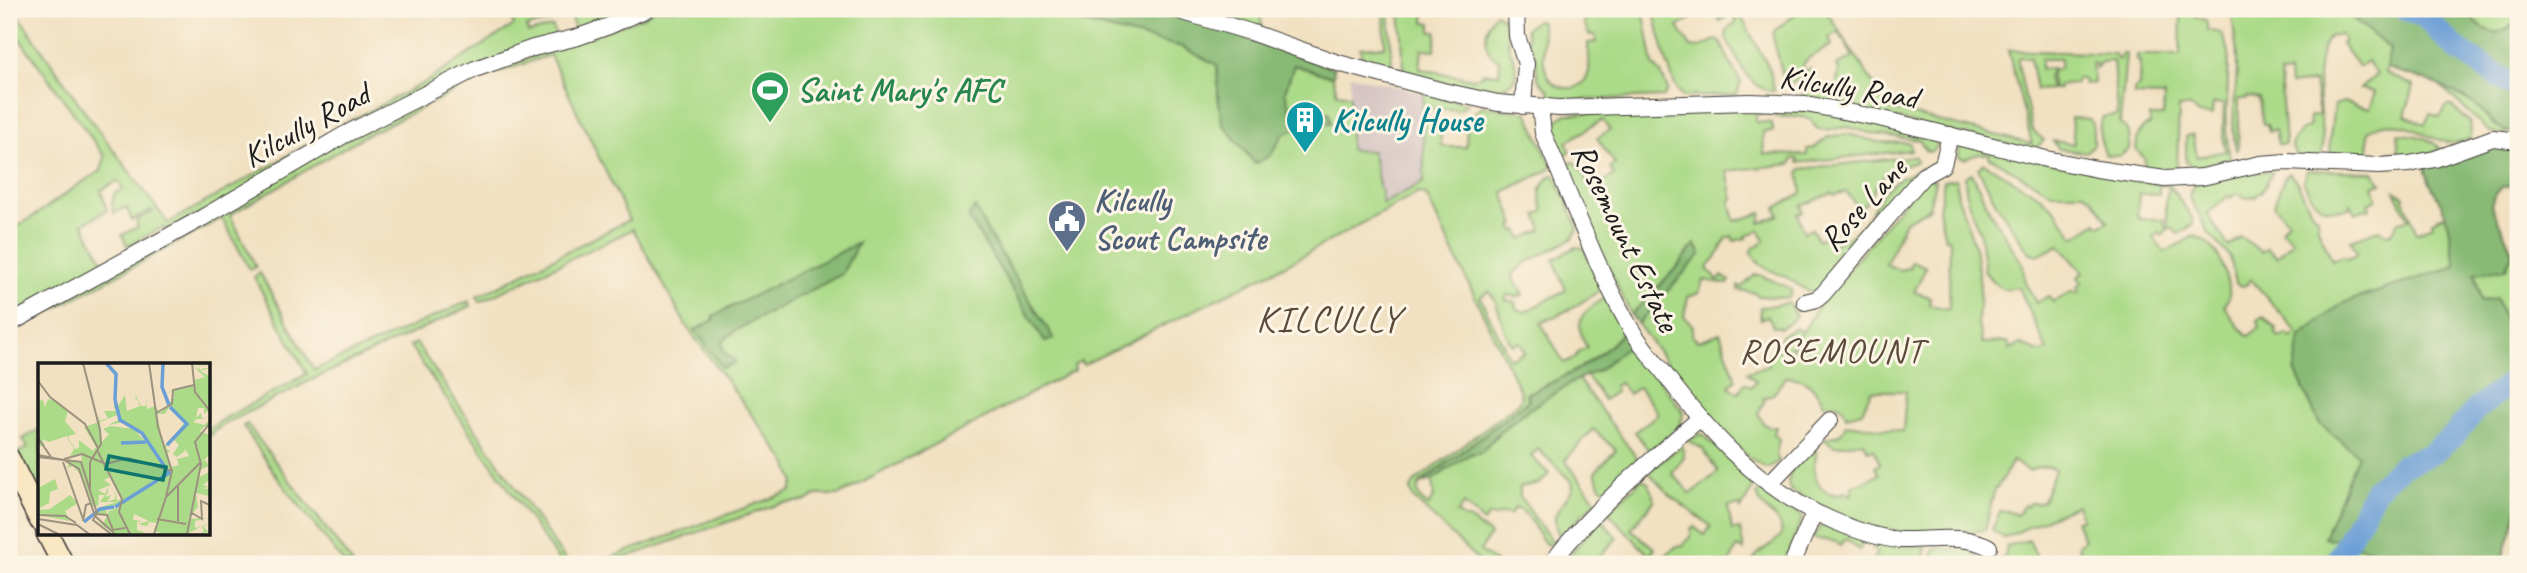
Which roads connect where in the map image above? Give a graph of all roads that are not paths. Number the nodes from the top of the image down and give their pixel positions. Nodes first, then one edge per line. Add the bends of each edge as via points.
1 (647, 9) edge
2 (1173, 9) edge
3 (1516, 9) edge
4 (1532, 106) junction
5 (1950, 135) junction
6 (2518, 141) edge
7 (1805, 302) dead end
8 (9, 324) edge
9 (1699, 419) junction
10 (1830, 420) dead end
11 (9, 459) edge
12 (1769, 484) junction
13 (1814, 513) junction
14 (38, 516) edge
15 (48, 534) edge
16 (1989, 547) dead end
17 (1554, 561) dead end
18 (63, 564) edge
19 (1792, 564) edge

1 - 8 street, Kilcully Road via 588,34 475,69 344,135
2 - 4 street, Kilcully Road via 1338,63 1443,91
3 - 4 street, Rosemount Estate
4 - 5 street, Kilcully Road via 1785,102
4 - 9 street, Rosemount Estate via 1618,304
5 - 6 street, Kilcully Road via 2097,169 2183,179 2278,162 2409,164 2493,138
5 - 7 street, Rose Lane via 1943,165 1923,176 1823,294
9 - 12 street, Rosemount Estate
9 - 17 street via 1606,503
10 - 12 street
11 - 14 street
12 - 13 street, Rosemount Estate
13 - 16 street, Rosemount Estate via 1889,538 1969,540
13 - 19 street
15 - 18 street

